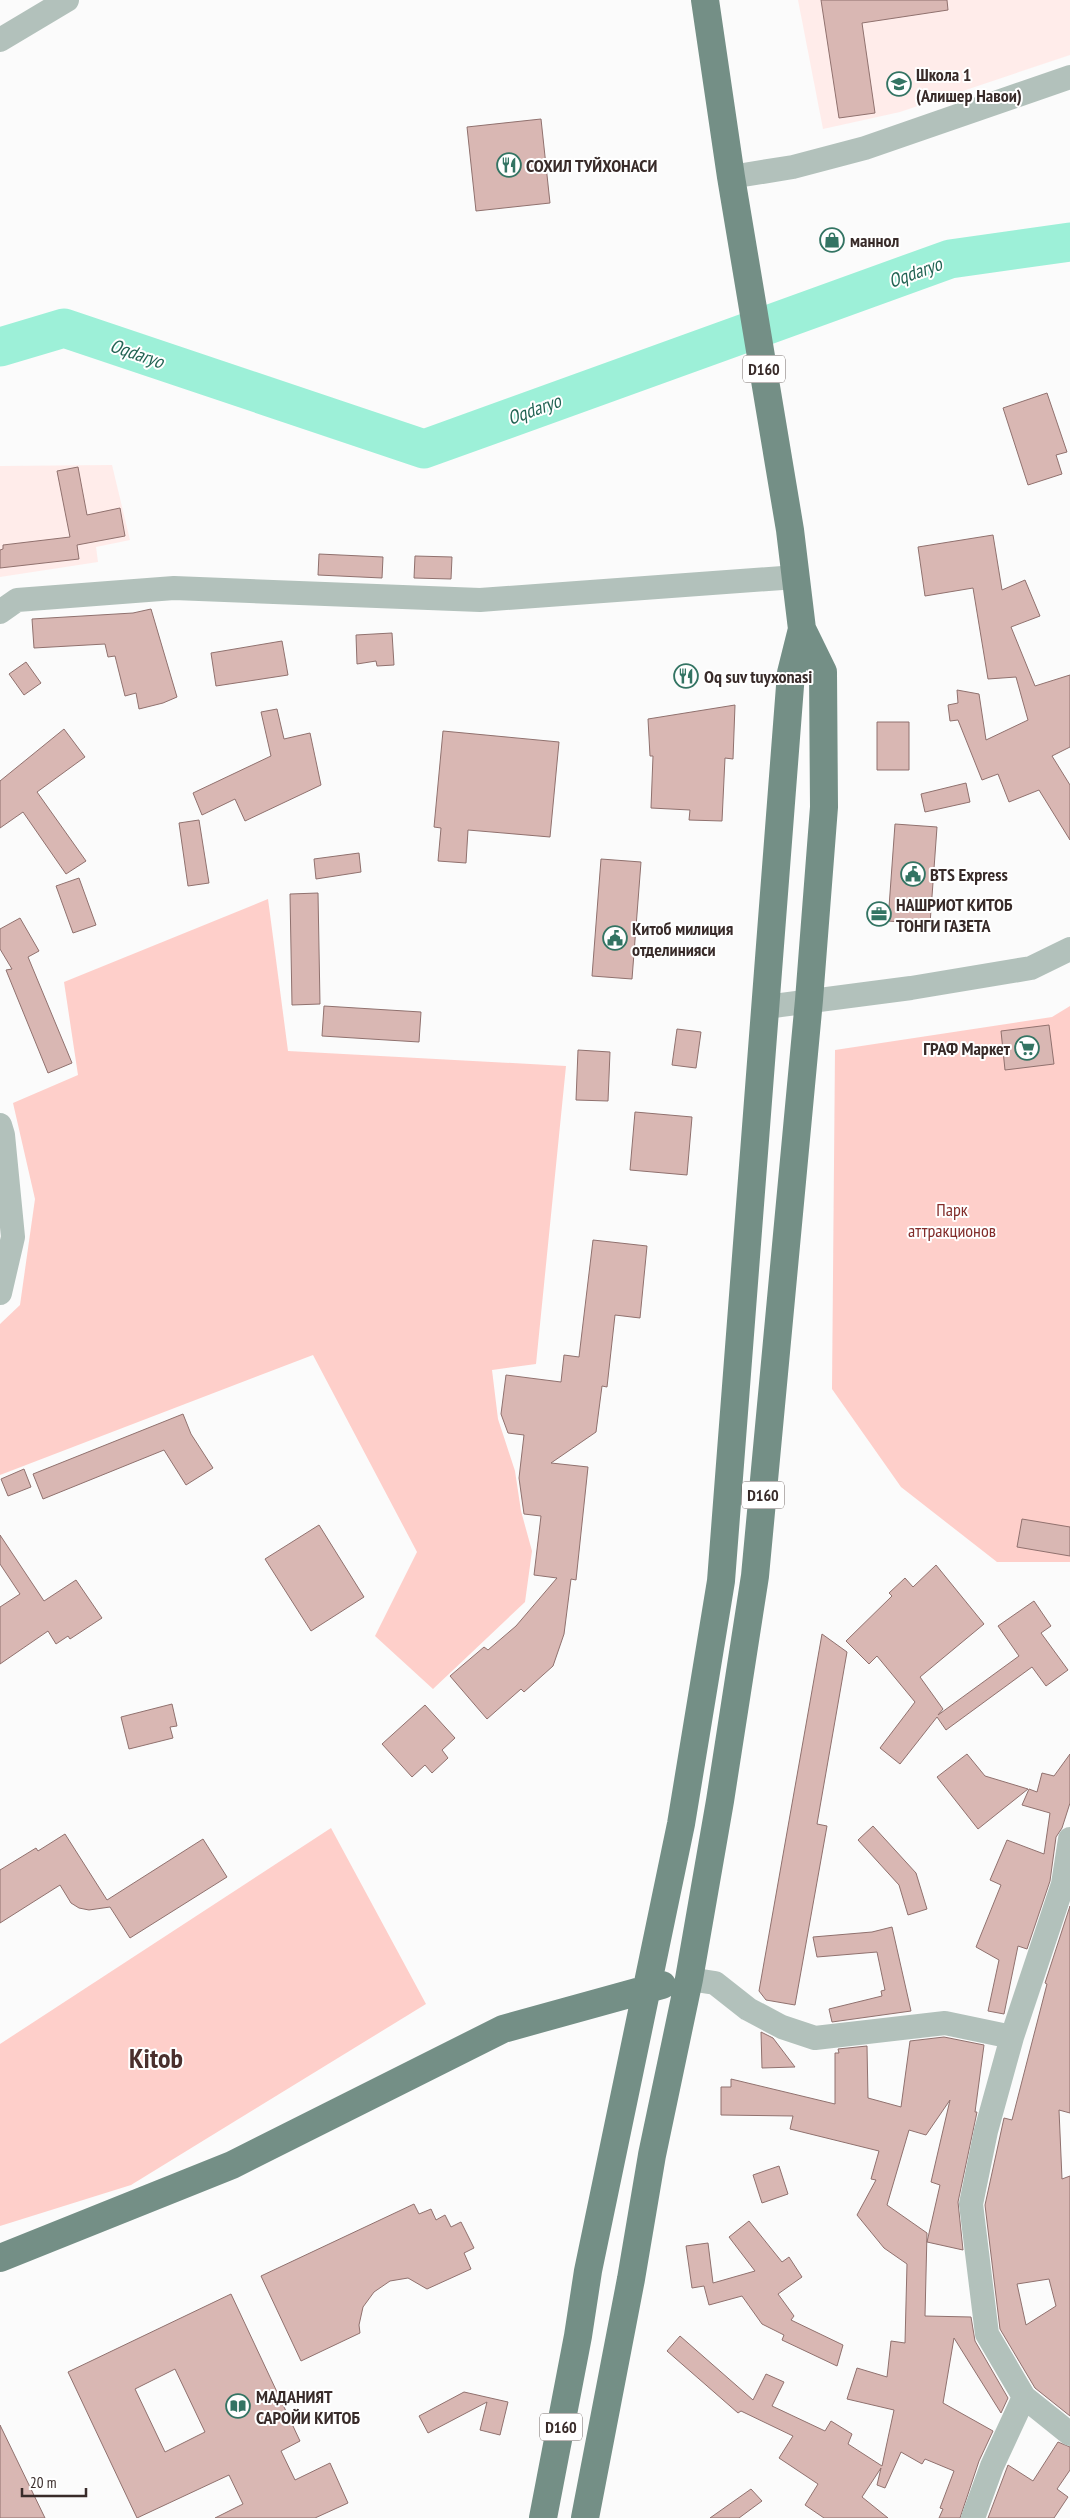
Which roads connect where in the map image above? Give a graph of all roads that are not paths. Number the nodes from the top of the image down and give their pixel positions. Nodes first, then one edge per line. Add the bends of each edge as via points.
1 (68, 0) edge
2 (705, 0) edge
3 (0, 40) edge
4 (1070, 77) edge
5 (731, 177) junction
6 (796, 577) junction
7 (0, 612) edge
8 (802, 629) junction
9 (1070, 949) edge
10 (809, 1000) junction
11 (766, 1007) junction
12 (0, 1125) edge
13 (0, 1293) edge
14 (1070, 1839) edge
15 (689, 1979) junction
16 (646, 1988) junction
17 (1012, 2037) junction
18 (0, 2258) edge
19 (1024, 2397) junction
20 (1070, 2434) edge
21 (543, 2518) edge
22 (584, 2518) edge
23 (973, 2518) edge

1 - 3 street
2 - 5 main road, D160
4 - 5 street via 865,148 793,167
5 - 6 main road, D160
6 - 7 street via 480,600 174,588 17,600
6 - 8 main road, D160
8 - 10 main road, D160 via 823,672 824,807
8 - 11 main road, D160 via 791,674
9 - 10 street via 1031,968 911,988
10 - 11 street
10 - 15 main road, D160 via 755,1576
11 - 16 main road, D160 via 721,1581 681,1824
12 - 13 street via 13,1237
14 - 17 street via 1063,1884
15 - 16 main road
15 - 17 street via 715,1983 782,2027 815,2038 945,2023
15 - 22 main road, D160 via 652,2155
16 - 18 main road via 503,2029 232,2165
16 - 21 main road, D160 via 588,2271
17 - 19 street via 986,2132 971,2204 988,2334
19 - 20 street
19 - 23 street via 992,2466

